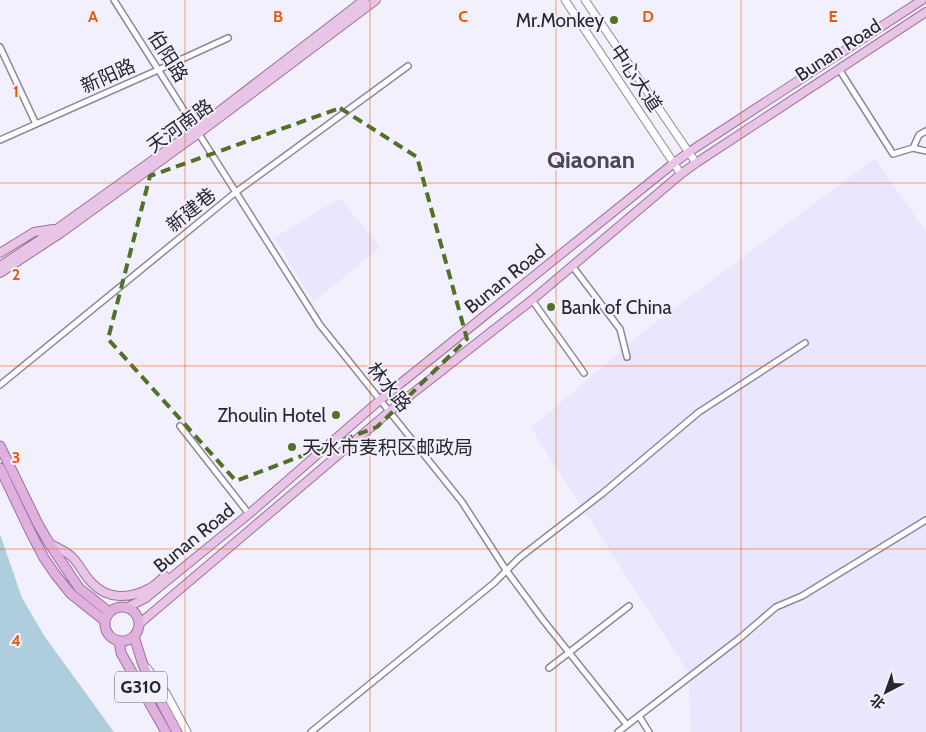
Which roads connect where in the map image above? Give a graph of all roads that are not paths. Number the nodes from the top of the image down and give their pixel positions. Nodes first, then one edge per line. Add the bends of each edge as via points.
1 (114, 0) edge
2 (364, 0) edge
3 (376, 0) edge
4 (565, 0) edge
5 (585, 0) edge
6 (922, 0) edge
7 (926, 12) edge
8 (228, 38) dead end
9 (0, 46) edge
10 (408, 66) dead end
11 (839, 69) junction
12 (158, 70) junction
13 (36, 124) junction
14 (926, 130) edge
15 (198, 131) junction
16 (0, 140) edge
17 (913, 148) junction
18 (926, 151) edge
19 (689, 152) junction
20 (674, 163) junction
21 (696, 163) junction
22 (681, 174) junction
23 (236, 192) junction
24 (58, 228) junction
25 (0, 253) edge
26 (0, 266) edge
27 (573, 267) junction
28 (0, 273) edge
29 (532, 300) junction
30 (805, 343) dead end
31 (627, 357) dead end
32 (584, 373) dead end
33 (0, 385) edge
34 (380, 400) junction
35 (390, 411) junction
36 (180, 426) dead end
37 (0, 446) edge
38 (0, 468) edge
39 (249, 514) junction
40 (925, 522) edge
41 (49, 543) junction
42 (191, 562) junction
43 (506, 570) junction
44 (155, 591) junction
45 (165, 601) junction
46 (629, 606) dead end
47 (126, 608) junction
48 (109, 612) junction
49 (104, 621) junction
50 (139, 624) junction
51 (134, 636) junction
52 (119, 641) junction
53 (569, 653) junction
54 (142, 662) junction
55 (549, 668) dead end
56 (639, 716) junction
57 (627, 726) junction
58 (166, 732) edge
59 (177, 732) edge
60 (187, 732) edge
61 (311, 732) edge
62 (618, 732) edge
63 (649, 732) edge

1 - 12 street, 伯阳路
2 - 15 main road, 天河南路
3 - 15 main road, 天河南路
4 - 20 main road, 中心大道
5 - 19 main road, 中心大道
6 - 19 main road, Bunan Road
7 - 11 main road, Bunan Road
8 - 12 street, 新阳路
9 - 13 street
10 - 23 street, 新建巷
11 - 17 street via 894,154
11 - 21 main road, Bunan Road
12 - 13 street, 新阳路
12 - 15 street, 伯阳路
13 - 16 street, 新阳路
14 - 17 street via 919,135
15 - 23 street, 林水路
15 - 24 main road, 天河南路
15 - 28 main road, 天河南路
17 - 18 street
19 - 20 main road, Bunan Road
19 - 21 main road, 中心大道
20 - 22 main road, 中心大道
20 - 34 main road, Bunan Road
21 - 22 main road, Bunan Road
22 - 27 main road, Bunan Road
23 - 33 street, 新建巷
23 - 34 street, 林水路 via 320,325
24 - 25 main road via 34,232
24 - 26 main road, 天河南路
27 - 29 main road, Bunan Road
27 - 31 street via 620,329
29 - 32 street
29 - 35 main road, Bunan Road
30 - 43 street via 699,412
34 - 35 street, 林水路
34 - 39 main road, Bunan Road
35 - 43 street, 林水路 via 462,502
35 - 45 main road, Bunan Road
36 - 39 street
37 - 41 highway
38 - 49 highway via 44,558 71,594
39 - 42 main road, Bunan Road
40 - 56 street via 802,596 776,607
41 - 42 main road via 67,552 99,590 110,595 127,596 142,592 173,570
41 - 48 highway via 79,588
42 - 44 main road, Bunan Road
43 - 53 street, 林水路
43 - 61 street
44 - 45 main road via 158,598
44 - 47 main road, Bunan Road
45 - 50 main road, Bunan Road
46 - 53 street
47 - 48 highway via 117,607
47 - 50 highway via 136,614
48 - 49 highway
49 - 52 highway via 109,636
50 - 51 highway
51 - 52 highway
51 - 54 highway, G310
52 - 58 highway, G310 via 121,653
53 - 55 street
53 - 57 street, 林水路
54 - 59 highway, G310
54 - 60 main road via 166,693
56 - 57 street
56 - 63 street
57 - 62 street

